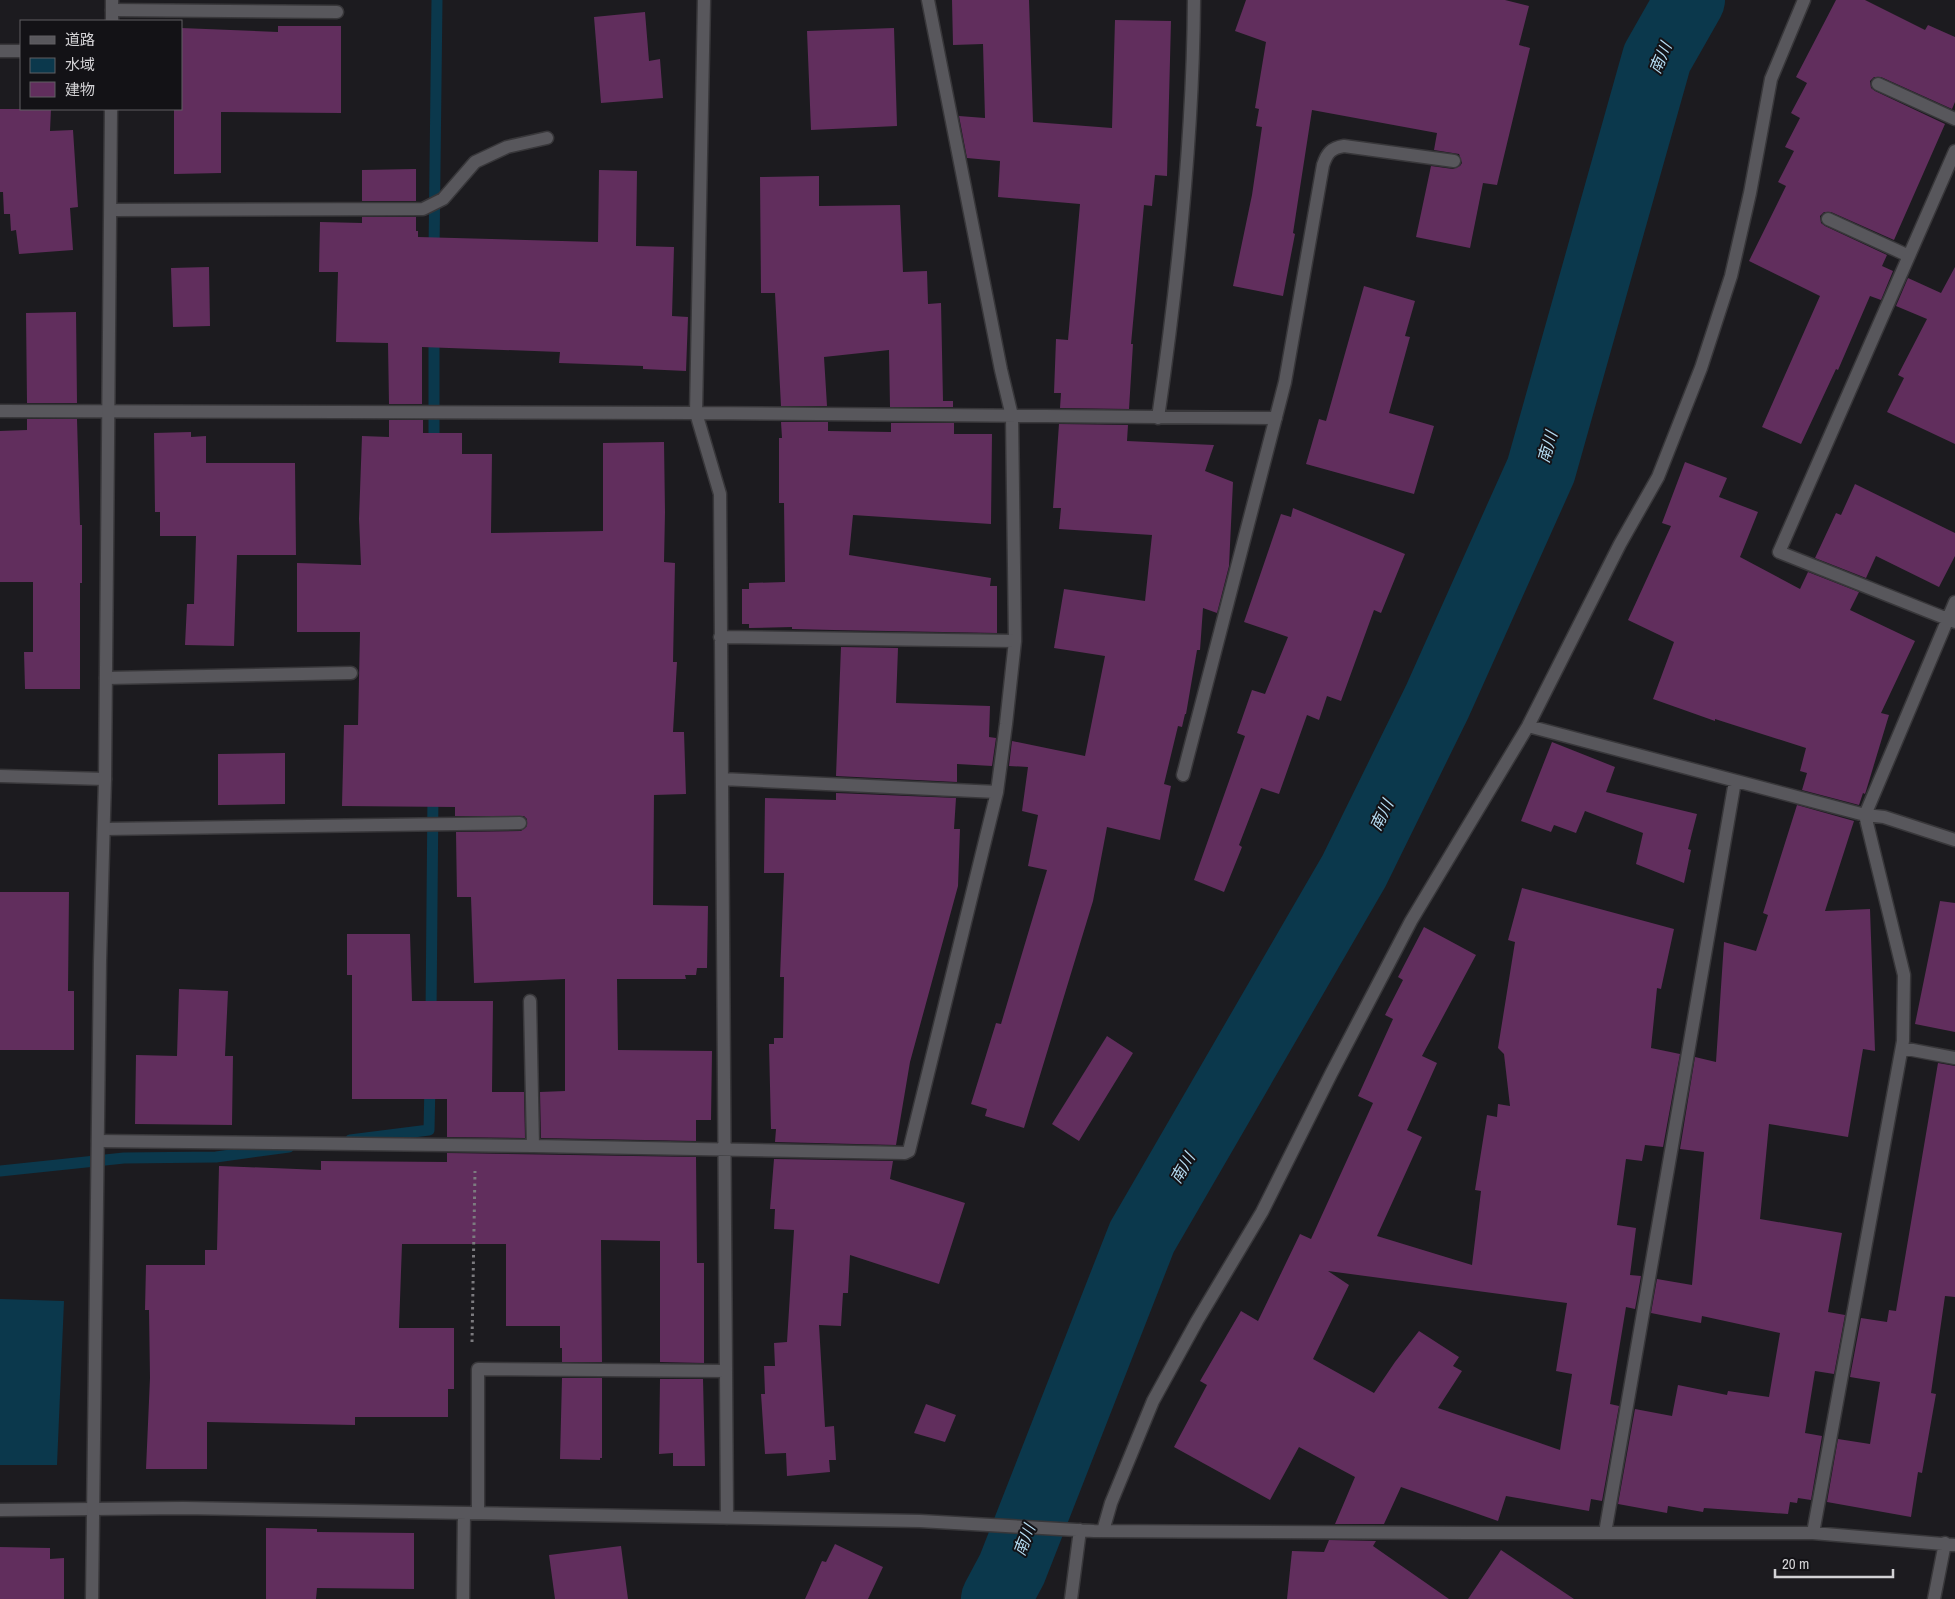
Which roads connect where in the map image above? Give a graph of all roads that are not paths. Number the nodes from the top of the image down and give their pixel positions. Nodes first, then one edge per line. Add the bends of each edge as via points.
1 (704, 0) edge
2 (928, 0) edge
3 (1194, 0) edge
4 (1804, 0) edge
5 (112, 10) edge
6 (337, 12) dead end
7 (0, 50) edge
8 (20, 51) edge
9 (1878, 84) dead end
10 (111, 110) edge
11 (1955, 118) edge
12 (547, 138) dead end
13 (1955, 151) edge
14 (1454, 161) dead end
15 (111, 210) junction
16 (1828, 219) dead end
17 (1909, 256) junction
18 (0, 411) edge
19 (108, 412) junction
20 (696, 413) junction
21 (1012, 416) junction
22 (1158, 418) junction
23 (1276, 418) junction
24 (1955, 602) edge
25 (1951, 620) edge
26 (720, 637) junction
27 (1016, 640) junction
28 (352, 673) dead end
29 (106, 678) junction
30 (1528, 726) junction
31 (1183, 775) dead end
32 (0, 776) edge
33 (105, 779) junction
34 (722, 779) junction
35 (1735, 781) junction
36 (997, 792) junction
37 (1866, 815) junction
38 (520, 823) dead end
39 (104, 829) junction
40 (1955, 840) edge
41 (530, 1001) dead end
42 (1902, 1048) junction
43 (1955, 1058) edge
44 (98, 1141) junction
45 (533, 1146) junction
46 (724, 1149) junction
47 (726, 1371) junction
48 (93, 1509) junction
49 (0, 1510) edge
50 (471, 1513) junction
51 (727, 1518) junction
52 (1080, 1530) junction
53 (1102, 1531) junction
54 (1605, 1533) junction
55 (1814, 1533) junction
56 (1950, 1544) edge
57 (92, 1599) edge
58 (463, 1599) edge
59 (1071, 1599) edge
60 (1934, 1599) edge

1 - 20 street
2 - 21 street
3 - 22 street via 1192,90 1166,366
4 - 30 street via 1771,79 1731,276 1701,368 1658,477 1620,544
5 - 6 street
7 - 8 street
9 - 11 street
10 - 15 street
12 - 15 street via 507,147 475,162 443,199 423,209
13 - 17 street
14 - 23 street via 1344,146 1333,148 1326,157
15 - 19 street
16 - 17 street
17 - 25 street via 1779,552
18 - 19 street
19 - 20 street
19 - 29 street
20 - 21 street
20 - 26 street via 720,494
21 - 22 street
21 - 27 street
22 - 23 street
23 - 31 street
24 - 25 street
25 - 37 street
26 - 27 street
26 - 34 street
27 - 36 street
28 - 29 street
29 - 33 street
30 - 35 street
30 - 53 street via 1411,921 1262,1212 1153,1401
32 - 33 street
33 - 39 street
34 - 36 street
34 - 46 street
35 - 37 street
35 - 54 street
36 - 46 street via 909,1151
37 - 40 street
37 - 42 street via 1904,975
38 - 39 street
39 - 44 street
41 - 45 street
42 - 43 street
42 - 55 street
44 - 45 street
44 - 48 street
45 - 46 street
46 - 47 street
47 - 50 street via 478,1369
47 - 51 street
48 - 49 street
48 - 50 street
48 - 57 street
50 - 51 street
50 - 58 street
51 - 52 street via 920,1521
52 - 53 street
52 - 59 street
53 - 54 street
54 - 55 street
55 - 56 street
56 - 60 street

